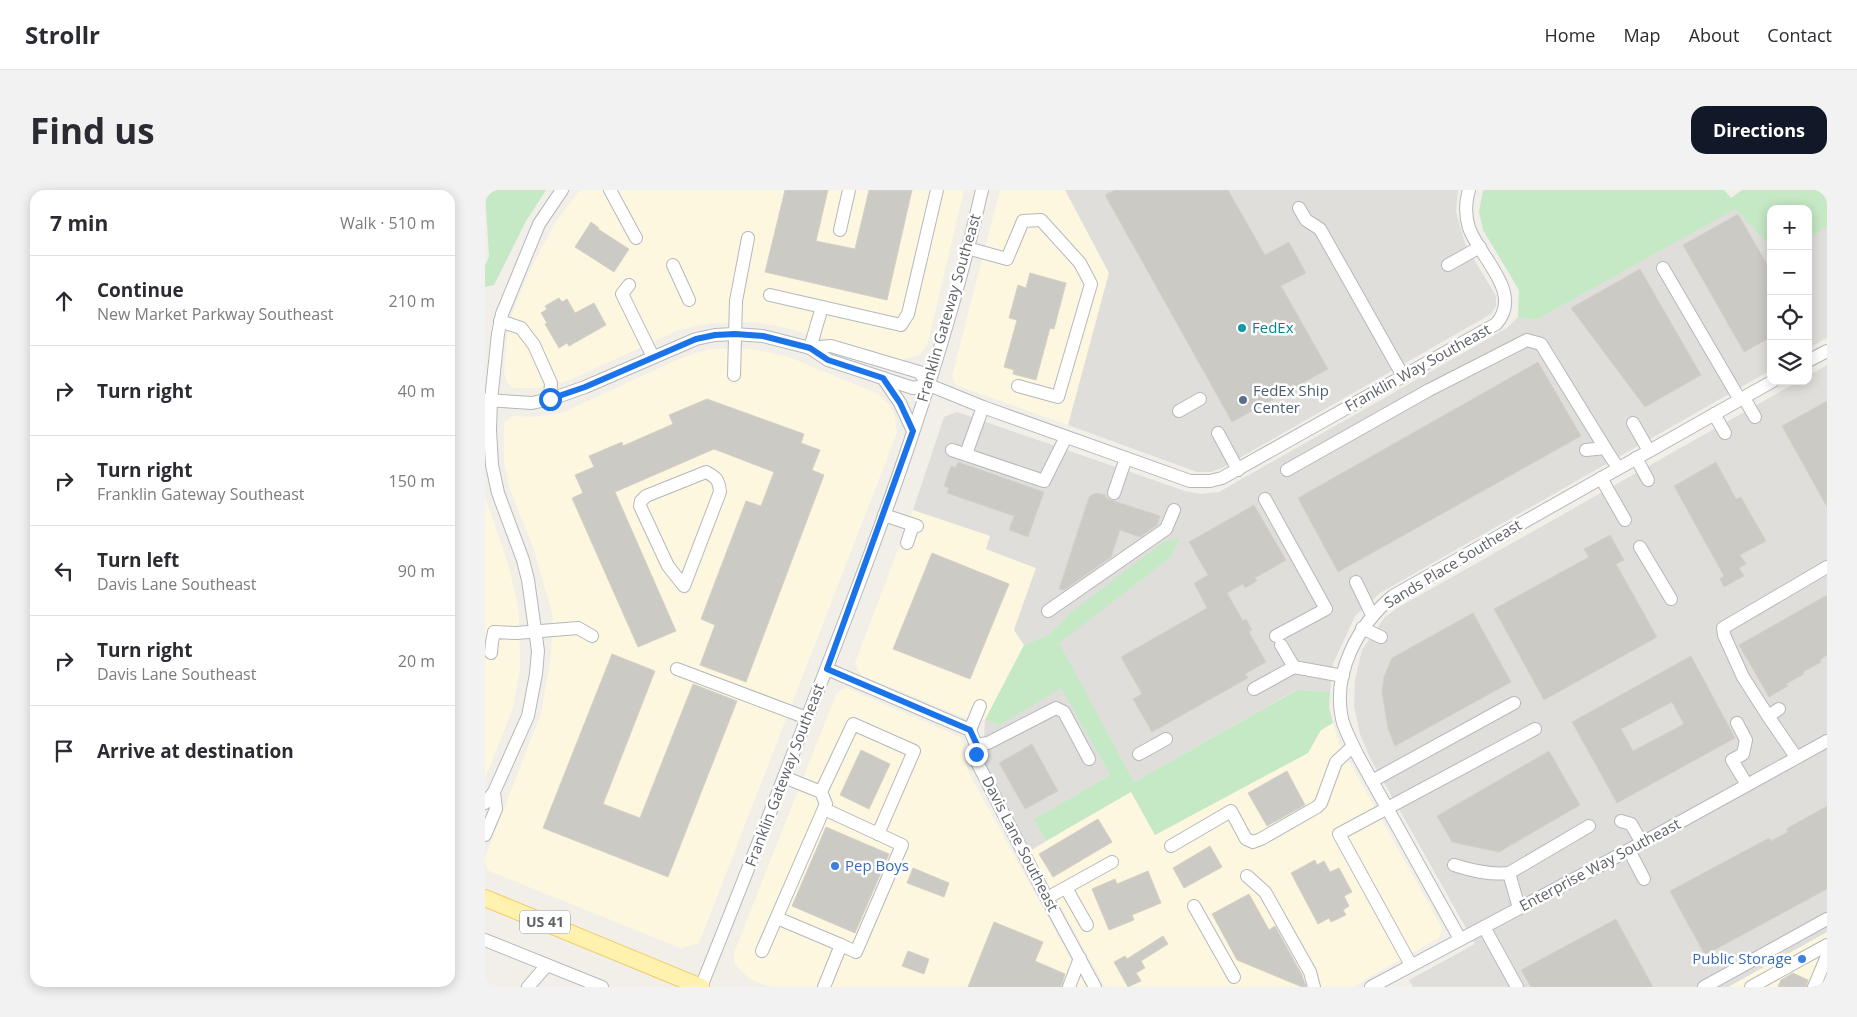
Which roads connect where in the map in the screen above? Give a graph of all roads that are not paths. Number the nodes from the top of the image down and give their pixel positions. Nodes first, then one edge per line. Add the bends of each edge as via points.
1 (562, 190) edge
2 (611, 190) edge
3 (849, 190) edge
4 (937, 190) edge
5 (981, 190) edge
6 (1469, 190) edge
7 (1299, 208) dead end
8 (840, 230) dead end
9 (636, 238) dead end
10 (749, 238) dead end
11 (1480, 247) junction
12 (967, 248) junction
13 (673, 265) dead end
14 (1448, 265) dead end
15 (1663, 268) dead end
16 (629, 285) dead end
17 (770, 295) dead end
18 (689, 300) dead end
19 (822, 307) junction
20 (500, 321) junction
21 (735, 334) junction
22 (810, 348) junction
23 (1827, 351) edge
24 (653, 357) junction
25 (1812, 359) edge
26 (734, 375) dead end
27 (1403, 376) junction
28 (883, 378) junction
29 (1767, 384) edge
30 (929, 385) junction
31 (1017, 386) dead end
32 (550, 399) junction
33 (1199, 399) dead end
34 (1742, 399) junction
35 (488, 400) edge
36 (983, 407) junction
37 (1179, 411) dead end
38 (1714, 414) junction
39 (1755, 417) dead end
40 (1633, 423) dead end
41 (913, 431) junction
42 (1218, 433) dead end
43 (1725, 434) dead end
44 (1066, 437) junction
45 (1605, 448) junction
46 (951, 450) dead end
47 (1586, 450) dead end
48 (1649, 451) junction
49 (966, 454) junction
50 (1126, 458) junction
51 (1636, 458) junction
52 (1618, 468) junction
53 (1238, 470) junction
54 (1287, 470) dead end
55 (1601, 478) junction
56 (1648, 480) dead end
57 (1119, 492) dead end
58 (1265, 499) dead end
59 (1174, 510) dead end
60 (884, 515) junction
61 (1625, 520) dead end
62 (907, 543) dead end
63 (1640, 547) dead end
64 (669, 566) joint
65 (1827, 567) edge
66 (1356, 582) dead end
67 (1671, 600) dead end
68 (1049, 611) dead end
69 (1372, 615) junction
70 (1362, 628) junction
71 (536, 632) junction
72 (592, 636) dead end
73 (1381, 638) dead end
74 (491, 653) dead end
75 (1294, 667) junction
76 (827, 669) junction
77 (677, 670) dead end
78 (1343, 676) junction
79 (1254, 690) dead end
80 (1514, 703) dead end
81 (980, 706) dead end
82 (807, 718) junction
83 (1737, 723) dead end
84 (1535, 729) dead end
85 (970, 730) junction
86 (1167, 739) dead end
87 (1827, 741) edge
88 (977, 745) junction
89 (1353, 746) junction
90 (1139, 754) dead end
91 (1796, 758) junction
92 (1089, 759) dead end
93 (785, 777) junction
94 (1372, 781) junction
95 (1747, 785) junction
96 (494, 792) junction
97 (821, 792) junction
98 (485, 803) edge
99 (1387, 808) junction
100 (823, 810) junction
101 (1621, 821) dead end
102 (1589, 826) dead end
103 (878, 834) junction
104 (485, 835) edge
105 (1642, 843) junction
106 (1171, 846) dead end
107 (1629, 850) junction
108 (1112, 862) dead end
109 (1454, 866) dead end
110 (1509, 873) junction
111 (1247, 876) dead end
112 (1644, 879) dead end
113 (1066, 888) junction
114 (485, 898) edge
115 (1047, 898) junction
116 (1194, 906) dead end
117 (1519, 908) junction
118 (777, 918) junction
119 (1827, 919) edge
120 (1087, 925) dead end
121 (1484, 926) junction
122 (1460, 939) junction
123 (485, 940) edge
124 (841, 945) junction
125 (1827, 945) edge
126 (762, 951) dead end
127 (1827, 956) edge
128 (1079, 958) junction
129 (547, 965) junction
130 (1411, 965) junction
131 (1778, 972) junction
132 (1234, 977) dead end
133 (528, 987) edge
134 (602, 987) edge
135 (701, 987) edge
136 (824, 987) edge
137 (1069, 987) edge
138 (1095, 987) edge
139 (1314, 987) edge
140 (1371, 987) edge
141 (1517, 987) edge
142 (1704, 987) edge
143 (1751, 987) edge
144 (1772, 987) edge
145 (1814, 987) edge

1 - 20 street via 539,224
2 - 9 street
3 - 8 street
4 - 19 street via 908,314 901,325
5 - 12 street, Franklin Gateway Southeast
6 - 11 street, Franklin Way Southeast via 1466,213
7 - 27 street via 1306,220 1320,229
10 - 21 street via 736,301
11 - 14 street
11 - 27 street, Franklin Way Southeast via 1503,288 1506,307 1503,317
12 - 30 street, Franklin Gateway Southeast
12 - 31 street via 1007,260 1023,221 1041,220 1080,264 1091,284 1058,397
13 - 18 street
15 - 34 street
16 - 24 street via 621,294
17 - 19 street
19 - 22 street
20 - 32 street via 521,328 534,345 551,383
20 - 35 street
21 - 22 street via 763,336
21 - 24 street via 696,339
21 - 26 street
22 - 28 street via 828,360
22 - 30 street via 831,346 919,372
23 - 25 street
24 - 32 street
27 - 53 street, Franklin Way Southeast
28 - 30 street via 913,388
28 - 41 street
29 - 34 street, Sands Place Southeast
30 - 36 street, Franklin Way Southeast
30 - 41 street, Franklin Gateway Southeast
32 - 35 street via 532,403
33 - 37 street
34 - 38 street, Sands Place Southeast
34 - 39 street
35 - 71 street via 492,465 498,493 527,574
36 - 44 street, Franklin Way Southeast
36 - 49 street
38 - 43 street
38 - 48 street, Sands Place Southeast
40 - 48 street
41 - 60 street, Franklin Gateway Southeast
42 - 53 street
44 - 49 street via 1044,481
44 - 50 street, Franklin Way Southeast
45 - 47 street
45 - 52 street
45 - 54 street via 1541,344 1527,340 1429,390
46 - 49 street
48 - 51 street, Sands Place Southeast
50 - 53 street, Franklin Way Southeast via 1191,481 1211,481
50 - 57 street
51 - 52 street, Sands Place Southeast
51 - 56 street
52 - 55 street, Sands Place Southeast
55 - 61 street
55 - 69 street, Sands Place Southeast via 1393,596
58 - 75 street via 1301,575 1326,609 1279,640
59 - 68 street via 1166,529
60 - 62 street via 915,526
60 - 76 street, Franklin Gateway Southeast
63 - 67 street
64 - 64 street via 684,586 720,492 715,476 706,472 641,501 643,513
65 - 91 street via 1723,628 1743,677 1774,712
66 - 69 street
69 - 70 street, Sands Place Southeast
70 - 73 street
70 - 78 street, Sands Place Southeast
71 - 72 street via 578,628
71 - 74 street via 494,632
71 - 96 street via 536,674 528,716
75 - 78 street
75 - 79 street
76 - 82 street, Franklin Gateway Southeast
76 - 85 street
77 - 82 street
78 - 89 street, Sands Place Southeast via 1342,718
80 - 94 street
81 - 85 street
82 - 93 street, Franklin Gateway Southeast
83 - 95 street via 1746,740 1743,754 1732,760
84 - 99 street
85 - 88 street, Davis Lane Southeast
86 - 90 street
87 - 91 street, Enterprise Way Southeast
88 - 92 street via 988,743 1056,708 1064,712
88 - 115 street, Davis Lane Southeast via 978,764
89 - 94 street, Sands Place Southeast
89 - 106 street via 1336,762 1317,808 1261,839 1253,842 1246,839 1231,811
91 - 95 street, Enterprise Way Southeast
93 - 97 street
93 - 135 street, Franklin Gateway Southeast
94 - 99 street, Sands Place Southeast
95 - 105 street, Enterprise Way Southeast
96 - 98 street
96 - 104 street via 496,809
97 - 100 street via 825,799
97 - 103 street via 853,724 914,752
99 - 122 street, Sands Place Southeast
99 - 130 street via 1339,834
100 - 103 street
100 - 118 street
101 - 105 street via 1631,824
102 - 110 street
103 - 124 street via 902,845 856,952
105 - 107 street, Enterprise Way Southeast
107 - 112 street
107 - 117 street, Enterprise Way Southeast
108 - 113 street
109 - 110 street via 1497,874
110 - 117 street
111 - 139 street via 1265,892 1310,972
113 - 115 street
113 - 120 street
114 - 135 main road, US 41
115 - 128 street, Davis Lane Southeast
116 - 132 street
117 - 121 street, Enterprise Way Southeast
118 - 124 street
118 - 126 street
119 - 142 street
121 - 122 street, Enterprise Way Southeast
121 - 141 street
122 - 130 street, Enterprise Way Southeast
123 - 129 street
124 - 136 street
125 - 131 street
127 - 145 street
128 - 137 street
128 - 138 street, Davis Lane Southeast
129 - 133 street
129 - 134 street
130 - 140 street, Enterprise Way Southeast
131 - 143 street
131 - 144 street

